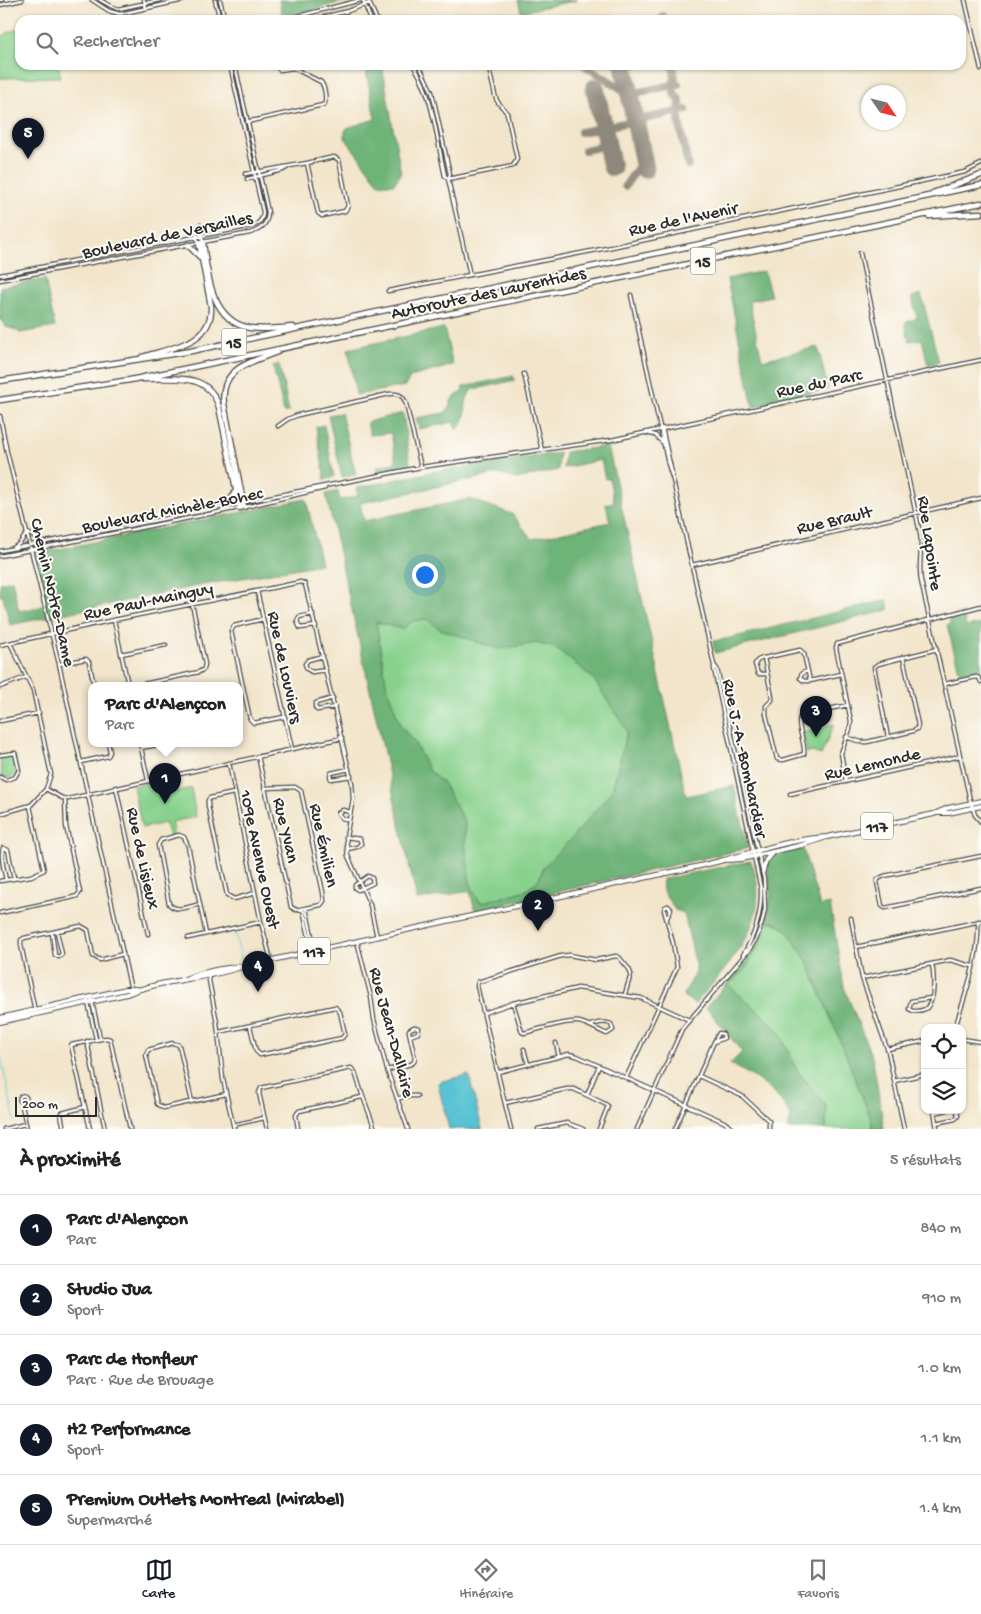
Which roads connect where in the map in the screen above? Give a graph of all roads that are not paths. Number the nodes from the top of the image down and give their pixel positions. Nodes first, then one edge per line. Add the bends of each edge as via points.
1 (1, 0) edge
2 (22, 0) edge
3 (92, 0) edge
4 (100, 0) edge
5 (160, 0) edge
6 (184, 0) edge
7 (216, 0) edge
8 (220, 0) edge
9 (362, 0) edge
10 (965, 0) edge
11 (145, 2) edge
12 (369, 2) edge
13 (1, 5) edge
14 (365, 5) junction
15 (146, 8) junction
16 (321, 11) junction
17 (219, 15) edge
18 (224, 15) edge
19 (304, 15) edge
20 (322, 15) edge
21 (332, 15) edge
22 (369, 15) edge
23 (376, 15) edge
24 (981, 69) edge
25 (231, 70) edge
26 (236, 70) edge
27 (297, 70) edge
28 (416, 70) edge
29 (423, 70) edge
30 (489, 70) edge
31 (247, 122) junction
32 (307, 163) junction
33 (981, 164) edge
34 (290, 166) junction
35 (257, 171) junction
36 (245, 174) dead end
37 (981, 175) edge
38 (260, 176) junction
39 (255, 177) junction
40 (247, 179) dead end
41 (448, 180) junction
42 (981, 185) edge
43 (921, 198) junction
44 (981, 203) edge
45 (981, 213) edge
46 (913, 217) junction
47 (200, 225) dead end
48 (195, 226) dead end
49 (202, 236) junction
50 (197, 237) junction
51 (201, 242) junction
52 (188, 245) junction
53 (860, 253) dead end
54 (201, 258) junction
55 (0, 275) edge
56 (470, 275) junction
57 (0, 280) edge
58 (388, 291) dead end
59 (631, 295) dead end
60 (307, 326) junction
61 (293, 347) junction
62 (981, 360) edge
63 (129, 361) junction
64 (524, 374) dead end
65 (130, 380) junction
66 (887, 380) junction
67 (0, 381) edge
68 (0, 400) edge
69 (0, 416) edge
70 (278, 426) dead end
71 (662, 429) junction
72 (644, 433) junction
73 (663, 444) junction
74 (542, 450) junction
75 (421, 467) junction
76 (673, 480) junction
77 (235, 492) junction
78 (981, 498) edge
79 (241, 505) junction
80 (228, 506) junction
81 (916, 512) junction
82 (27, 533) junction
83 (44, 543) junction
84 (30, 546) junction
85 (12, 549) junction
86 (31, 550) junction
87 (0, 551) edge
88 (0, 556) edge
89 (692, 565) junction
90 (257, 591) junction
91 (192, 604) junction
92 (981, 606) edge
93 (313, 614) junction
94 (262, 619) junction
95 (930, 619) junction
96 (114, 620) junction
97 (316, 626) junction
98 (51, 634) junction
99 (10, 643) junction
100 (0, 645) edge
101 (166, 645) dead end
102 (937, 649) junction
103 (121, 654) junction
104 (323, 656) junction
105 (764, 658) junction
106 (903, 658) junction
107 (59, 664) junction
108 (326, 670) junction
109 (808, 671) junction
110 (767, 674) junction
111 (841, 674) junction
112 (26, 677) junction
113 (810, 681) junction
114 (93, 682) edge
115 (127, 682) edge
116 (152, 682) edge
117 (242, 682) edge
118 (981, 682) edge
119 (944, 684) junction
120 (0, 687) edge
121 (243, 688) edge
122 (333, 698) junction
123 (848, 705) junction
124 (335, 706) junction
125 (39, 713) junction
126 (284, 717) junction
127 (0, 721) edge
128 (846, 737) junction
129 (888, 737) junction
130 (342, 738) junction
131 (109, 747) edge
132 (146, 747) edge
133 (141, 748) joint
134 (292, 749) junction
135 (0, 755) edge
136 (258, 756) junction
137 (960, 756) junction
138 (81, 762) junction
139 (229, 763) junction
140 (349, 769) junction
141 (351, 776) junction
142 (0, 777) edge
143 (148, 780) junction
144 (846, 782) junction
145 (116, 787) junction
146 (264, 788) junction
147 (46, 789) junction
148 (234, 793) junction
149 (88, 794) junction
150 (790, 794) dead end
151 (65, 799) junction
152 (981, 801) edge
153 (972, 805) junction
154 (30, 806) junction
155 (981, 806) edge
156 (350, 812) junction
157 (0, 814) edge
158 (348, 820) junction
159 (981, 822) edge
160 (346, 836) junction
161 (827, 837) junction
162 (347, 849) junction
163 (774, 851) junction
164 (756, 853) junction
165 (981, 856) edge
166 (763, 871) junction
167 (14, 878) junction
168 (6, 880) junction
169 (0, 881) edge
170 (360, 881) junction
171 (364, 888) junction
172 (981, 888) edge
173 (255, 893) junction
174 (200, 904) junction
175 (304, 908) junction
176 (0, 913) edge
177 (667, 918) dead end
178 (851, 918) dead end
179 (979, 921) edge
180 (261, 922) junction
181 (57, 932) junction
182 (52, 933) junction
183 (148, 934) dead end
184 (206, 934) junction
185 (377, 937) junction
186 (188, 938) dead end
187 (357, 941) junction
188 (856, 947) junction
189 (314, 951) junction
190 (123, 954) junction
191 (271, 960) junction
192 (738, 962) junction
193 (932, 964) junction
194 (972, 966) junction
195 (208, 974) junction
196 (862, 978) junction
197 (130, 990) junction
198 (625, 994) junction
199 (931, 998) junction
200 (89, 1000) junction
201 (513, 1003) junction
202 (660, 1005) junction
203 (35, 1012) junction
204 (484, 1013) junction
205 (0, 1020) edge
206 (689, 1020) junction
207 (956, 1024) edge
208 (250, 1026) junction
209 (591, 1026) junction
210 (219, 1032) junction
211 (410, 1036) junction
212 (100, 1038) junction
213 (96, 1040) junction
214 (966, 1040) edge
215 (87, 1042) junction
216 (714, 1042) dead end
217 (921, 1042) edge
218 (981, 1042) edge
219 (556, 1043) dead end
220 (524, 1049) dead end
221 (887, 1049) junction
222 (559, 1057) junction
223 (528, 1064) junction
224 (599, 1066) junction
225 (387, 1070) junction
226 (498, 1072) junction
227 (921, 1075) edge
228 (699, 1076) junction
229 (626, 1078) junction
230 (894, 1081) junction
231 (654, 1090) junction
232 (226, 1094) junction
233 (587, 1095) junction
234 (417, 1096) dead end
235 (362, 1097) junction
236 (397, 1099) junction
237 (22, 1102) dead end
238 (192, 1102) junction
239 (505, 1103) junction
240 (686, 1105) junction
241 (85, 1107) junction
242 (934, 1114) edge
243 (958, 1114) edge
244 (264, 1118) junction
245 (936, 1123) junction
246 (26, 1124) junction
247 (233, 1127) edge
248 (4, 1129) edge
249 (27, 1129) edge
250 (64, 1129) edge
251 (90, 1129) edge
252 (106, 1129) edge
253 (130, 1129) edge
254 (266, 1129) edge
255 (298, 1129) edge
256 (375, 1129) edge
257 (408, 1129) edge
258 (511, 1129) edge
259 (538, 1129) edge
260 (583, 1129) edge
261 (599, 1129) edge
262 (637, 1129) edge
263 (675, 1129) edge
264 (733, 1129) edge
265 (770, 1129) edge
266 (904, 1129) edge
267 (937, 1129) edge

1 - 13 street
2 - 13 street
3 - 15 street via 116,14
4 - 11 street via 118,8
5 - 11 street
6 - 15 street
7 - 17 street
8 - 18 street
9 - 14 street
9 - 16 street
10 - 24 street
11 - 15 street
12 - 14 street
12 - 23 street
14 - 21 street
14 - 22 street
16 - 19 street
16 - 20 street
25 - 35 street, Boulevard de Versailles
26 - 31 street, Boulevard de Versailles
27 - 31 street via 323,84 325,104
28 - 41 street via 427,94
29 - 41 street via 432,92 450,174
30 - 41 street via 497,101 507,113 516,163
31 - 35 street, Boulevard de Versailles
32 - 32 street via 318,213 322,216 345,211 348,206 339,160 334,157
32 - 34 street
33 - 56 street, Rue de l'Avenir via 966,172
34 - 35 street
34 - 38 street
35 - 36 street
35 - 38 street, Boulevard de Versailles
35 - 39 street, Boulevard de Versailles
37 - 43 highway
38 - 39 street
38 - 51 street, Boulevard de Versailles via 268,213 263,226 250,233
39 - 40 street
39 - 49 street, Boulevard de Versailles via 263,212 260,222
41 - 56 street
42 - 43 highway, Autoroute des Laurentides / 15
43 - 60 highway, Autoroute des Laurentides / 15
44 - 46 highway, Autoroute des Laurentides / 15
45 - 46 highway
46 - 61 highway, Autoroute des Laurentides / 15
47 - 49 street
48 - 50 street
49 - 50 street, Boulevard de Versailles
49 - 51 street
50 - 51 street
50 - 55 street, Boulevard de Versailles
51 - 52 street, Boulevard de Versailles
51 - 54 highway
51 - 60 highway via 215,299 228,318 251,328
52 - 54 highway
52 - 57 street, Boulevard de Versailles
53 - 66 street, Rue Lapointe
54 - 63 highway via 211,309 205,330 187,343
56 - 58 street, Rue de l'Avenir
59 - 71 street, Rue J.-A.-Bombardier
60 - 63 highway, Autoroute des Laurentides / 15
61 - 65 highway, Autoroute des Laurentides / 15
61 - 79 highway via 243,365 225,386 224,404
62 - 66 street, Rue du Parc
63 - 67 highway, Autoroute des Laurentides / 15
64 - 74 street
65 - 68 highway, Autoroute des Laurentides / 15
65 - 77 highway via 188,379 203,384 211,391 219,407
66 - 71 street, Rue du Parc
66 - 81 street, Rue Lapointe
69 - 82 street, Chemin Notre-Dame
70 - 75 street via 298,415 399,394 406,404
71 - 72 street, Boulevard Michèle-Bohec
71 - 73 street, Rue J.-A.-Bombardier
71 - 76 street, Rue J.-A.-Bombardier
72 - 73 street via 654,435
72 - 74 street, Boulevard Michèle-Bohec
73 - 76 street, Rue J.-A.-Bombardier
74 - 75 street, Boulevard Michèle-Bohec
75 - 79 street, Boulevard Michèle-Bohec
76 - 89 street, Rue J.-A.-Bombardier
77 - 79 highway
77 - 80 highway
78 - 81 street, Rue Brault
79 - 80 street, Boulevard Michèle-Bohec
79 - 86 street, Boulevard Michèle-Bohec
80 - 83 street, Boulevard Michèle-Bohec
81 - 89 street, Rue Brault
81 - 95 street, Rue Lapointe via 922,544 920,574
82 - 83 street
82 - 84 street, Chemin Notre-Dame
82 - 85 street
83 - 84 street, Boulevard Michèle-Bohec
84 - 85 street, Boulevard Michèle-Bohec
84 - 86 street, Chemin Notre-Dame
85 - 87 street, Boulevard Michèle-Bohec
86 - 88 street, Boulevard Michèle-Bohec
86 - 98 street, Chemin Notre-Dame
89 - 164 street, Rue J.-A.-Bombardier
90 - 91 street, Rue Paul-Mainguy
90 - 93 street, Rue Paul-Mainguy via 301,582 307,586
90 - 94 street, Rue de Louviers
91 - 96 street, Rue Paul-Mainguy
91 - 116 street via 204,668 199,672
92 - 95 street
93 - 97 street
93 - 97 street via 299,617 296,621 300,628
94 - 117 street via 234,626 230,631
94 - 126 street, Rue de Louviers
95 - 102 street, Rue Lapointe
95 - 111 street via 838,642 836,648
96 - 98 street, Rue Paul-Mainguy
96 - 103 street
97 - 104 street
98 - 99 street, Rue Paul-Mainguy
98 - 107 street, Chemin Notre-Dame
99 - 100 street, Rue Paul-Mainguy
99 - 112 street
101 - 103 street
102 - 106 street
102 - 119 street, Rue Lapointe
103 - 115 street
104 - 108 street
104 - 108 street via 308,660 306,667 312,672
105 - 109 street via 801,651
105 - 110 street
105 - 110 street via 755,664 758,674
106 - 129 street via 918,727 914,731
106 - 129 street via 877,664 873,668
107 - 114 street via 86,659
107 - 138 street, Chemin Notre-Dame
108 - 122 street
109 - 113 street
109 - 113 street via 800,678
110 - 123 street via 772,700 765,709 776,760 804,754 798,721 800,715
111 - 113 street
111 - 123 street
112 - 120 street
112 - 125 street
118 - 119 street via 976,676
119 - 137 street, Rue Lapointe
121 - 126 street via 250,719 254,723
122 - 124 street
122 - 124 street via 316,703 315,707 317,710
123 - 128 street via 851,723
124 - 130 street
125 - 127 street
125 - 147 street via 51,770
126 - 134 street, Rue de Louviers
128 - 129 street via 864,742
128 - 144 street via 841,754
130 - 134 street
130 - 140 street
131 - 138 street via 108,756
132 - 133 street
133 - 143 street
134 - 136 street
135 - 142 street via 15,752 19,770 15,777 6,780
136 - 139 street
136 - 146 street, Rue Yvan
137 - 144 street, Rue Lemonde
137 - 153 street, Rue Lapointe
138 - 149 street, Chemin Notre-Dame
139 - 143 street
139 - 148 street, 109e Avenue Ouest
140 - 141 street
140 - 141 street via 330,776 336,779
141 - 156 street via 353,798
143 - 145 street
144 - 150 street, Rue Lemonde
145 - 149 street
145 - 183 street, Rue de Lisieux
146 - 175 street, Rue Yvan via 290,904 293,909
146 - 175 street, Rue Émilien via 295,787 301,791 323,892 323,903
147 - 151 street
147 - 154 street
148 - 173 street, 109e Avenue Ouest
148 - 173 street via 210,798 208,806 227,895 234,899
149 - 151 street
149 - 190 street, Chemin Notre-Dame
151 - 176 street via 66,826 80,892 70,898
152 - 153 main road, 117
153 - 155 main road, 117
153 - 159 street, Rue Lapointe
153 - 161 main road, 117
154 - 157 street
154 - 167 street via 44,870
156 - 158 street
156 - 158 street via 343,810 338,813
158 - 160 street
160 - 162 street
160 - 162 street via 361,842 357,847
161 - 163 main road, 117
161 - 164 main road, 117
162 - 170 street
163 - 164 main road, 117
163 - 166 main road via 766,860
164 - 166 street
164 - 185 main road, 117
164 - 192 street via 760,909 754,933
165 - 172 street via 878,879 885,908
166 - 192 street via 766,899 762,922 753,944
167 - 168 street
167 - 168 street via 8,850 3,848 1,858
168 - 169 street
170 - 171 street
170 - 171 street via 355,888
170 - 171 street via 368,876 372,878 372,885
171 - 185 street
173 - 180 street, 109e Avenue Ouest
174 - 174 street via 184,837 160,840 158,845 169,904 179,909
174 - 184 street
175 - 189 street
177 - 202 street via 677,965
178 - 188 street
179 - 188 street
179 - 194 street via 977,951
180 - 184 street
180 - 191 street, 109e Avenue Ouest
181 - 182 street
181 - 182 street via 62,954 59,957 55,955
181 - 190 street via 81,926 86,928 94,956 100,960
182 - 203 street via 21,940
184 - 186 street
185 - 187 main road, 117
187 - 189 main road, 117
187 - 225 street, Rue Jean-Dallaire
188 - 196 street
189 - 191 main road, 117
190 - 197 street, Chemin Notre-Dame
191 - 195 main road, 117
192 - 206 street
193 - 194 street via 950,960
193 - 196 street
193 - 199 street via 935,983
194 - 207 street
195 - 197 main road, 117
195 - 210 street
196 - 221 street
197 - 200 main road, 117
198 - 201 street via 578,988
198 - 202 street
198 - 204 street via 631,974 619,957 596,960 561,956 478,982
199 - 199 street via 911,1001 909,1009 926,1009
200 - 203 main road, 117
200 - 212 street
200 - 213 street
201 - 204 street
201 - 209 street via 522,1032 572,1022
202 - 206 street
202 - 229 street
203 - 205 main road, 117
204 - 226 street
206 - 231 street via 677,1038
208 - 208 street via 260,1055 340,1038 345,1034 339,1010 335,1007
208 - 210 street
209 - 209 street via 607,1034 613,1030 611,1024 606,1023
210 - 232 street
211 - 211 street via 418,1033 418,1027 410,1028
211 - 225 street via 414,1063
212 - 213 street
212 - 253 street via 111,1041
213 - 215 street
214 - 218 street
215 - 241 street via 72,1045
215 - 252 street
216 - 228 street
217 - 221 street
219 - 222 street
220 - 223 street
221 - 230 street
222 - 223 street
222 - 224 street via 569,1054
223 - 226 street
224 - 229 street
224 - 233 street
225 - 236 street, Rue Jean-Dallaire
226 - 239 street
227 - 230 street
228 - 240 street
228 - 265 street via 746,1098 769,1121
229 - 231 street
230 - 266 street
231 - 240 street
231 - 262 street
232 - 238 street
232 - 247 street
233 - 239 street via 570,1088
233 - 261 street via 608,1106
234 - 236 street
235 - 244 street via 354,1070 337,1071 261,1088
235 - 255 street via 298,1112
235 - 256 street
236 - 257 street, Rue Jean-Dallaire
237 - 246 street
238 - 238 street via 179,1045 173,1043 148,1050 146,1055 159,1107
239 - 258 street
240 - 263 street
240 - 264 street
241 - 250 street via 61,1113
241 - 251 street
242 - 245 street
243 - 245 street via 956,1119
244 - 247 street
244 - 254 street
245 - 267 street
246 - 248 street
246 - 249 street
259 - 260 street via 568,1123

